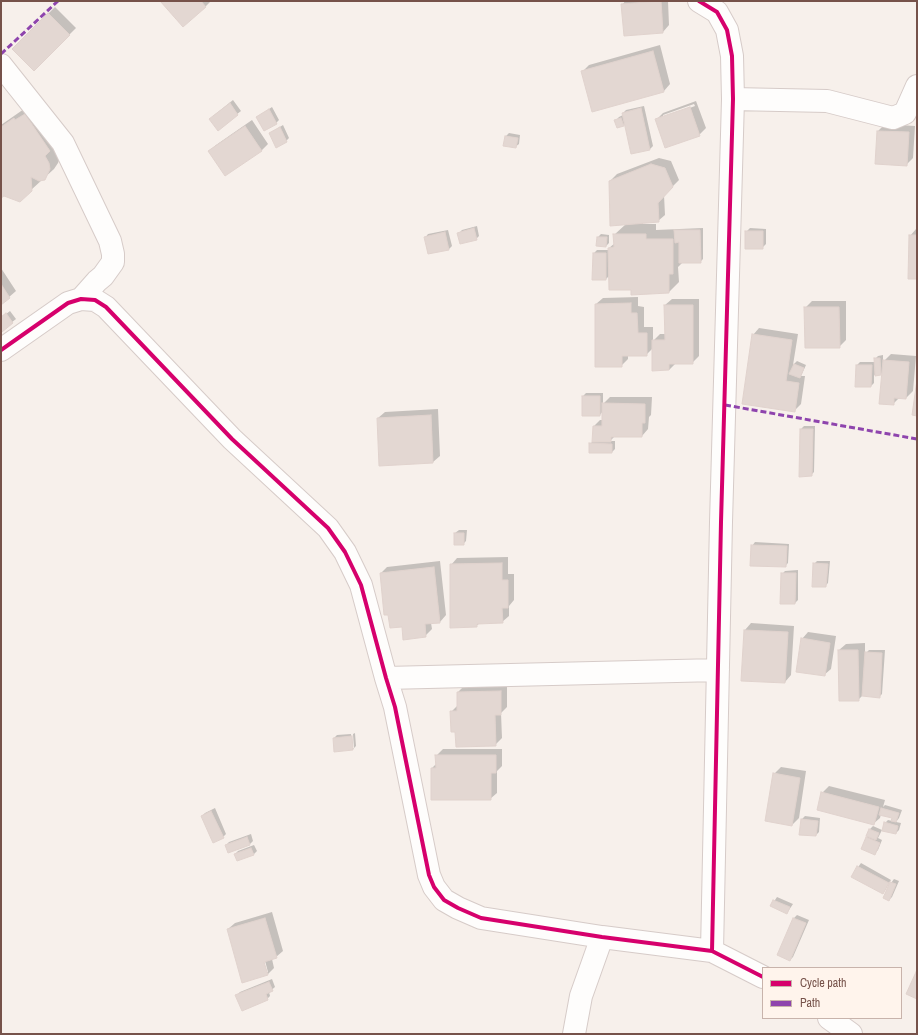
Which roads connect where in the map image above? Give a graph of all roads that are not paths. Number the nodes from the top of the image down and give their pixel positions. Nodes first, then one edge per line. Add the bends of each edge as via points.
1 (699, 1) edge
2 (730, 1) edge
3 (727, 30) junction
4 (1, 65) edge
5 (917, 86) edge
6 (733, 100) junction
7 (81, 299) junction
8 (1, 350) edge
9 (718, 670) junction
10 (386, 678) junction
11 (602, 937) junction
12 (712, 951) junction
13 (762, 976) edge
14 (830, 1019) edge
15 (574, 1034) edge
16 (851, 1034) edge

1 - 3 street via 717,12
2 - 3 street
3 - 6 street via 732,56
4 - 7 street via 63,143 110,241 113,262
5 - 6 street via 905,113 893,118 827,101
6 - 9 street
7 - 8 street via 68,303
7 - 10 street via 95,300 106,307 232,439 328,528 345,552 361,585
9 - 10 street
9 - 12 street
10 - 11 street via 396,707 430,875 434,887 444,900 481,918
11 - 12 street
11 - 15 street via 581,996
12 - 13 street
14 - 16 street

